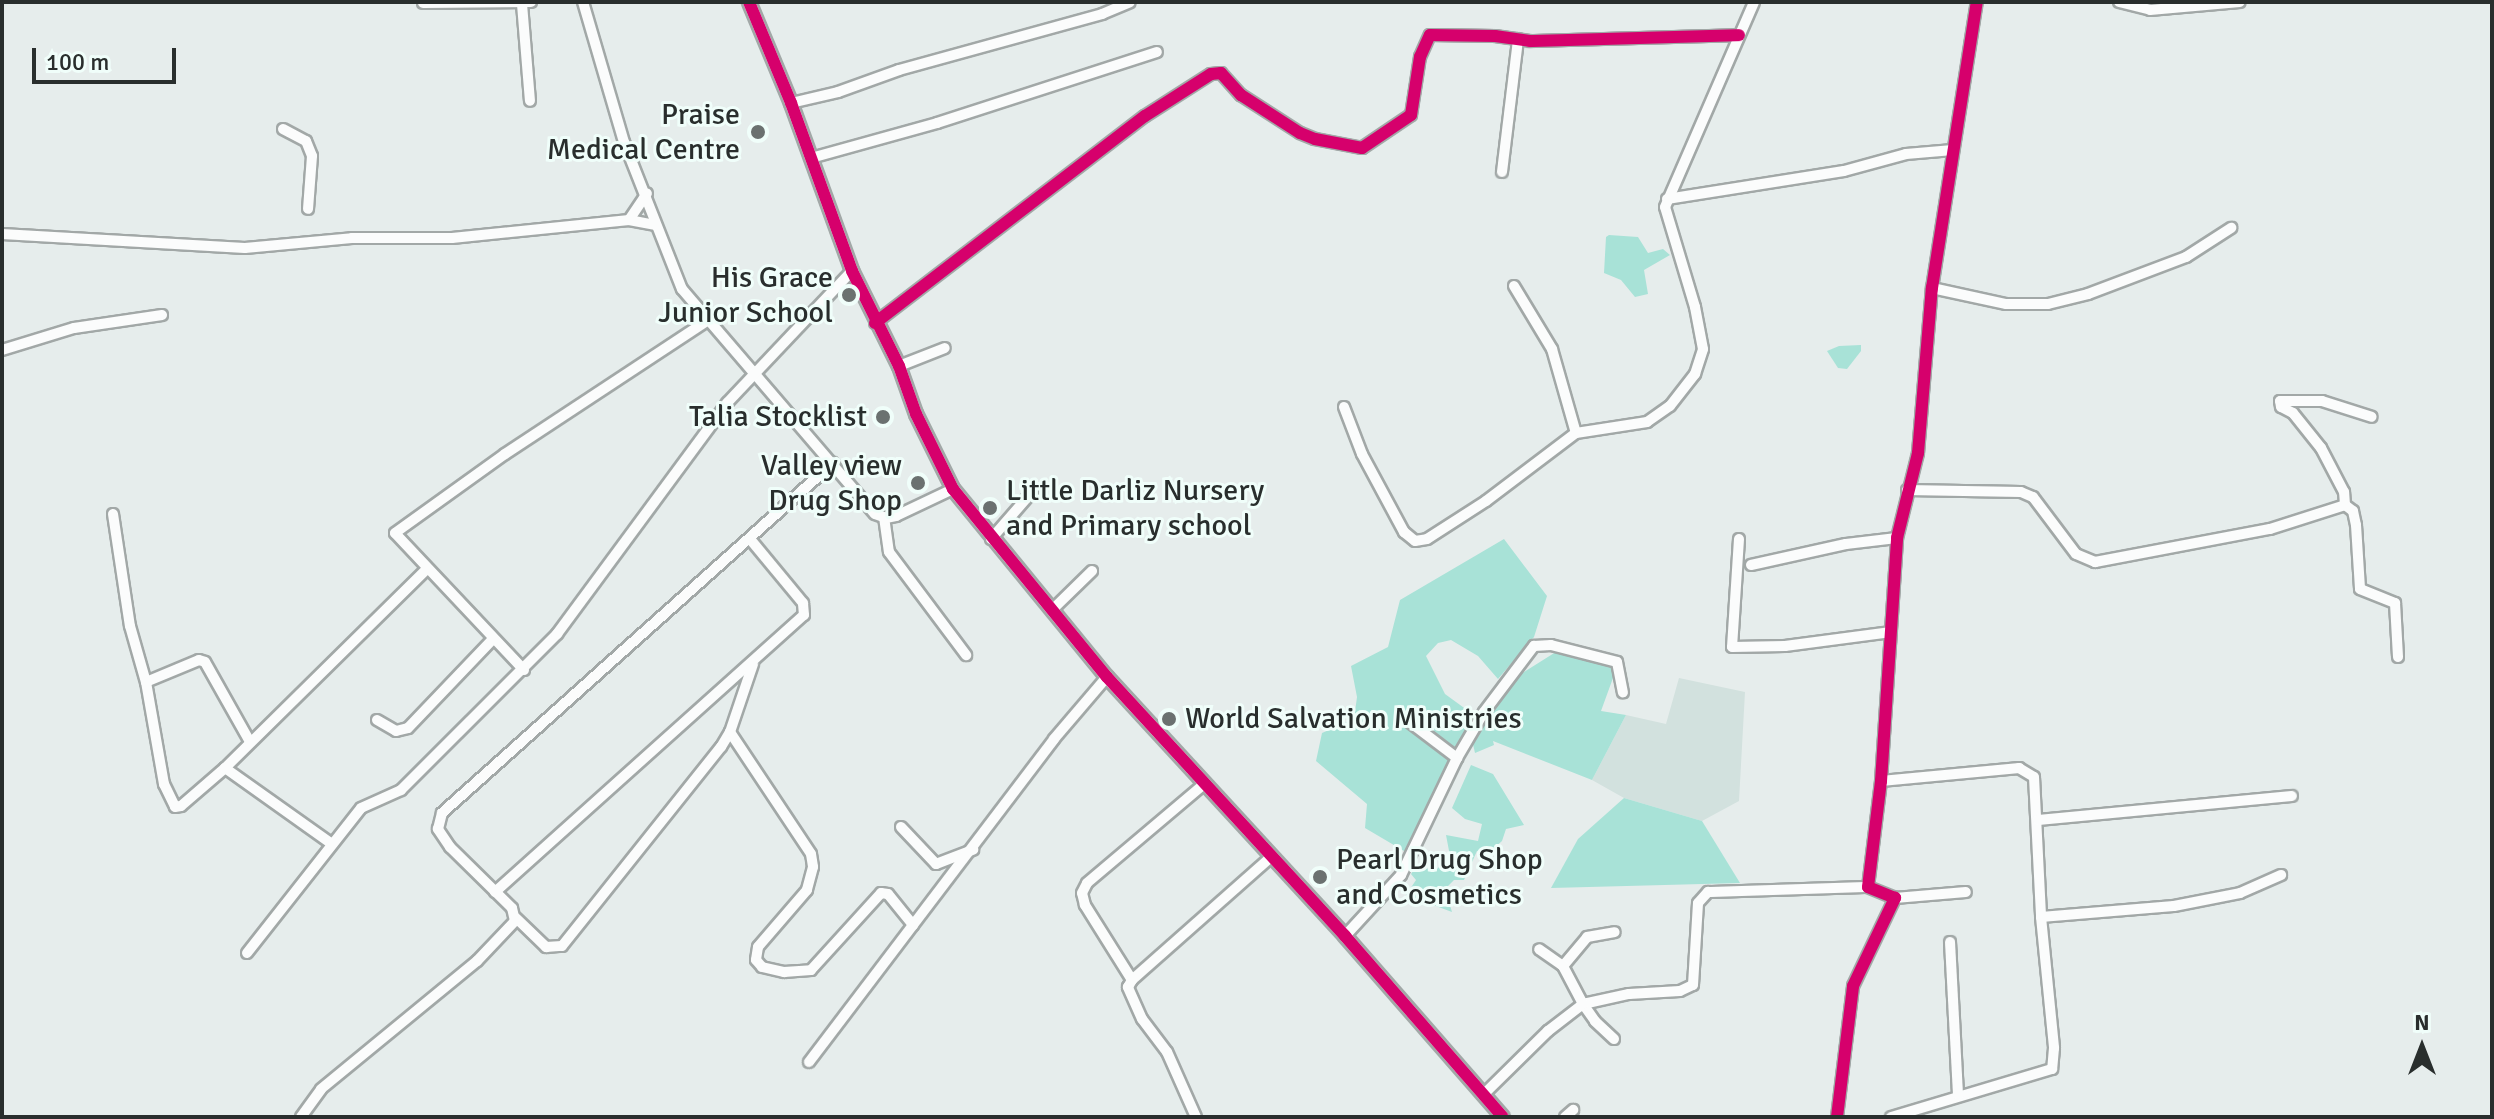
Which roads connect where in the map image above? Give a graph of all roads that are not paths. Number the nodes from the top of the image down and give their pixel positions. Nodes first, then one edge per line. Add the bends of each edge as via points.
1 (583, 2) edge
2 (749, 2) edge
3 (1130, 2) edge
4 (1754, 2) edge
5 (1977, 2) edge
6 (2119, 2) edge
7 (2240, 2) edge
8 (423, 3) edge
9 (527, 3) edge
10 (1739, 35) junction
11 (1518, 39) junction
12 (1157, 52) dead end
13 (530, 101) dead end
14 (791, 103) junction
15 (283, 129) dead end
16 (1953, 150) junction
17 (811, 158) junction
18 (1502, 172) dead end
19 (647, 193) junction
20 (1667, 199) junction
21 (308, 209) dead end
22 (629, 220) junction
23 (655, 225) junction
24 (2231, 228) dead end
25 (2, 234) edge
26 (852, 271) junction
27 (1514, 286) dead end
28 (1932, 288) junction
29 (162, 315) dead end
30 (708, 320) junction
31 (875, 323) junction
32 (945, 348) dead end
33 (2, 350) edge
34 (899, 366) junction
35 (755, 377) junction
36 (1344, 407) dead end
37 (2372, 417) dead end
38 (1576, 433) junction
39 (833, 463) junction
40 (953, 489) junction
41 (1907, 490) junction
42 (1032, 492) dead end
43 (2345, 505) junction
44 (113, 514) dead end
45 (884, 517) junction
46 (1897, 538) junction
47 (750, 539) junction
48 (991, 539) junction
49 (1739, 539) dead end
50 (1751, 565) dead end
51 (427, 569) junction
52 (1092, 571) dead end
53 (1052, 610) junction
54 (1891, 632) junction
55 (493, 639) junction
56 (966, 655) dead end
57 (2398, 657) dead end
58 (753, 662) junction
59 (524, 670) junction
60 (1107, 677) junction
61 (146, 682) junction
62 (1623, 692) dead end
63 (377, 720) dead end
64 (1407, 720) dead end
65 (730, 732) junction
66 (250, 742) junction
67 (1457, 758) junction
68 (225, 768) junction
69 (1881, 781) junction
70 (1204, 784) junction
71 (2292, 796) dead end
72 (2038, 820) junction
73 (901, 827) dead end
74 (332, 844) junction
75 (973, 850) junction
76 (1272, 856) junction
77 (2281, 875) dead end
78 (1868, 887) junction
79 (495, 892) junction
80 (1966, 892) dead end
81 (1895, 898) junction
82 (2041, 917) junction
83 (516, 918) junction
84 (913, 925) junction
85 (1615, 932) dead end
86 (1345, 936) junction
87 (1950, 942) dead end
88 (1539, 949) dead end
89 (247, 953) dead end
90 (1563, 966) junction
91 (1132, 980) junction
92 (1583, 1004) junction
93 (1614, 1039) dead end
94 (809, 1062) dead end
95 (1483, 1095) junction
96 (1958, 1095) junction
97 (301, 1117) edge
98 (1196, 1117) edge
99 (1503, 1117) edge
100 (1837, 1117) edge
101 (1891, 1117) edge

1 - 19 street via 624,142
2 - 14 street
3 - 14 street
4 - 10 street
5 - 16 street
6 - 7 street via 2150,10
8 - 9 street
9 - 13 street
10 - 11 street
10 - 20 street
11 - 18 street
11 - 31 street via 1430,35 1420,57 1411,115 1362,148 1300,133 1241,95 1221,73 1211,74 1145,116
12 - 17 street
14 - 17 street
15 - 21 street via 306,141 312,156
16 - 20 street
16 - 28 street
17 - 26 street
19 - 22 street
19 - 23 street
20 - 38 street via 1665,212 1700,331 1700,364 1670,406 1653,420
22 - 23 street
22 - 25 street via 452,238 352,238 245,248
23 - 30 street via 682,289
24 - 28 street via 2186,257 2048,304 2006,304
26 - 31 street
26 - 35 street via 784,339
27 - 38 street via 1552,349
28 - 41 street via 1918,453
29 - 33 street via 74,328
30 - 35 street
30 - 51 street via 398,527 399,540
31 - 34 street
32 - 34 street
34 - 40 street
35 - 39 street
35 - 59 street via 718,414 557,634
36 - 38 street via 1362,454 1404,532 1415,541 1427,539 1486,501
37 - 43 street via 2322,401 2280,401 2321,448 2344,492
39 - 45 street via 875,514
39 - 47 street
40 - 45 street
40 - 48 street
41 - 43 street via 2021,492 2033,497 2076,554 2095,562 2270,529
41 - 46 street
42 - 48 street
43 - 57 street via 2353,511 2356,525 2360,589 2395,603
44 - 61 street via 130,626
45 - 56 street via 889,552
46 - 50 street
46 - 54 street
47 - 58 street via 806,611
47 - 79 street via 442,813 438,829 450,847
48 - 53 street
49 - 54 street via 1732,647
51 - 55 street
51 - 66 street
52 - 53 street
53 - 60 street
54 - 69 street
55 - 59 street
55 - 63 street via 408,728 396,731
58 - 65 street
58 - 79 street
59 - 74 street via 401,790 361,808
60 - 70 street
60 - 75 street
61 - 66 street via 205,662
61 - 68 street via 164,784 175,807
62 - 67 street via 1617,662 1551,645 1534,646
64 - 67 street
65 - 83 street via 562,946 546,947
65 - 84 street via 811,854 813,867 807,890 758,947 756,960 762,967 811,970 883,892
66 - 68 street
67 - 86 street via 1401,875
68 - 74 street
69 - 72 street via 2026,770 2034,777
69 - 78 street
70 - 76 street
70 - 91 street via 1084,888 1085,905
71 - 72 street
72 - 82 street
73 - 75 street via 936,864
74 - 89 street
75 - 84 street
76 - 86 street
76 - 91 street
77 - 82 street via 2240,893 2174,906
78 - 81 street
78 - 92 street via 1708,892 1698,903 1693,985
79 - 83 street
80 - 81 street
81 - 100 street via 1853,986
82 - 96 street via 2052,1069
83 - 97 street via 477,961 321,1089
84 - 94 street
85 - 90 street via 1587,937
86 - 95 street
87 - 96 street
88 - 90 street
90 - 92 street
91 - 98 street via 1128,987 1142,1019 1167,1052
92 - 93 street
92 - 95 street
95 - 99 street
96 - 101 street

